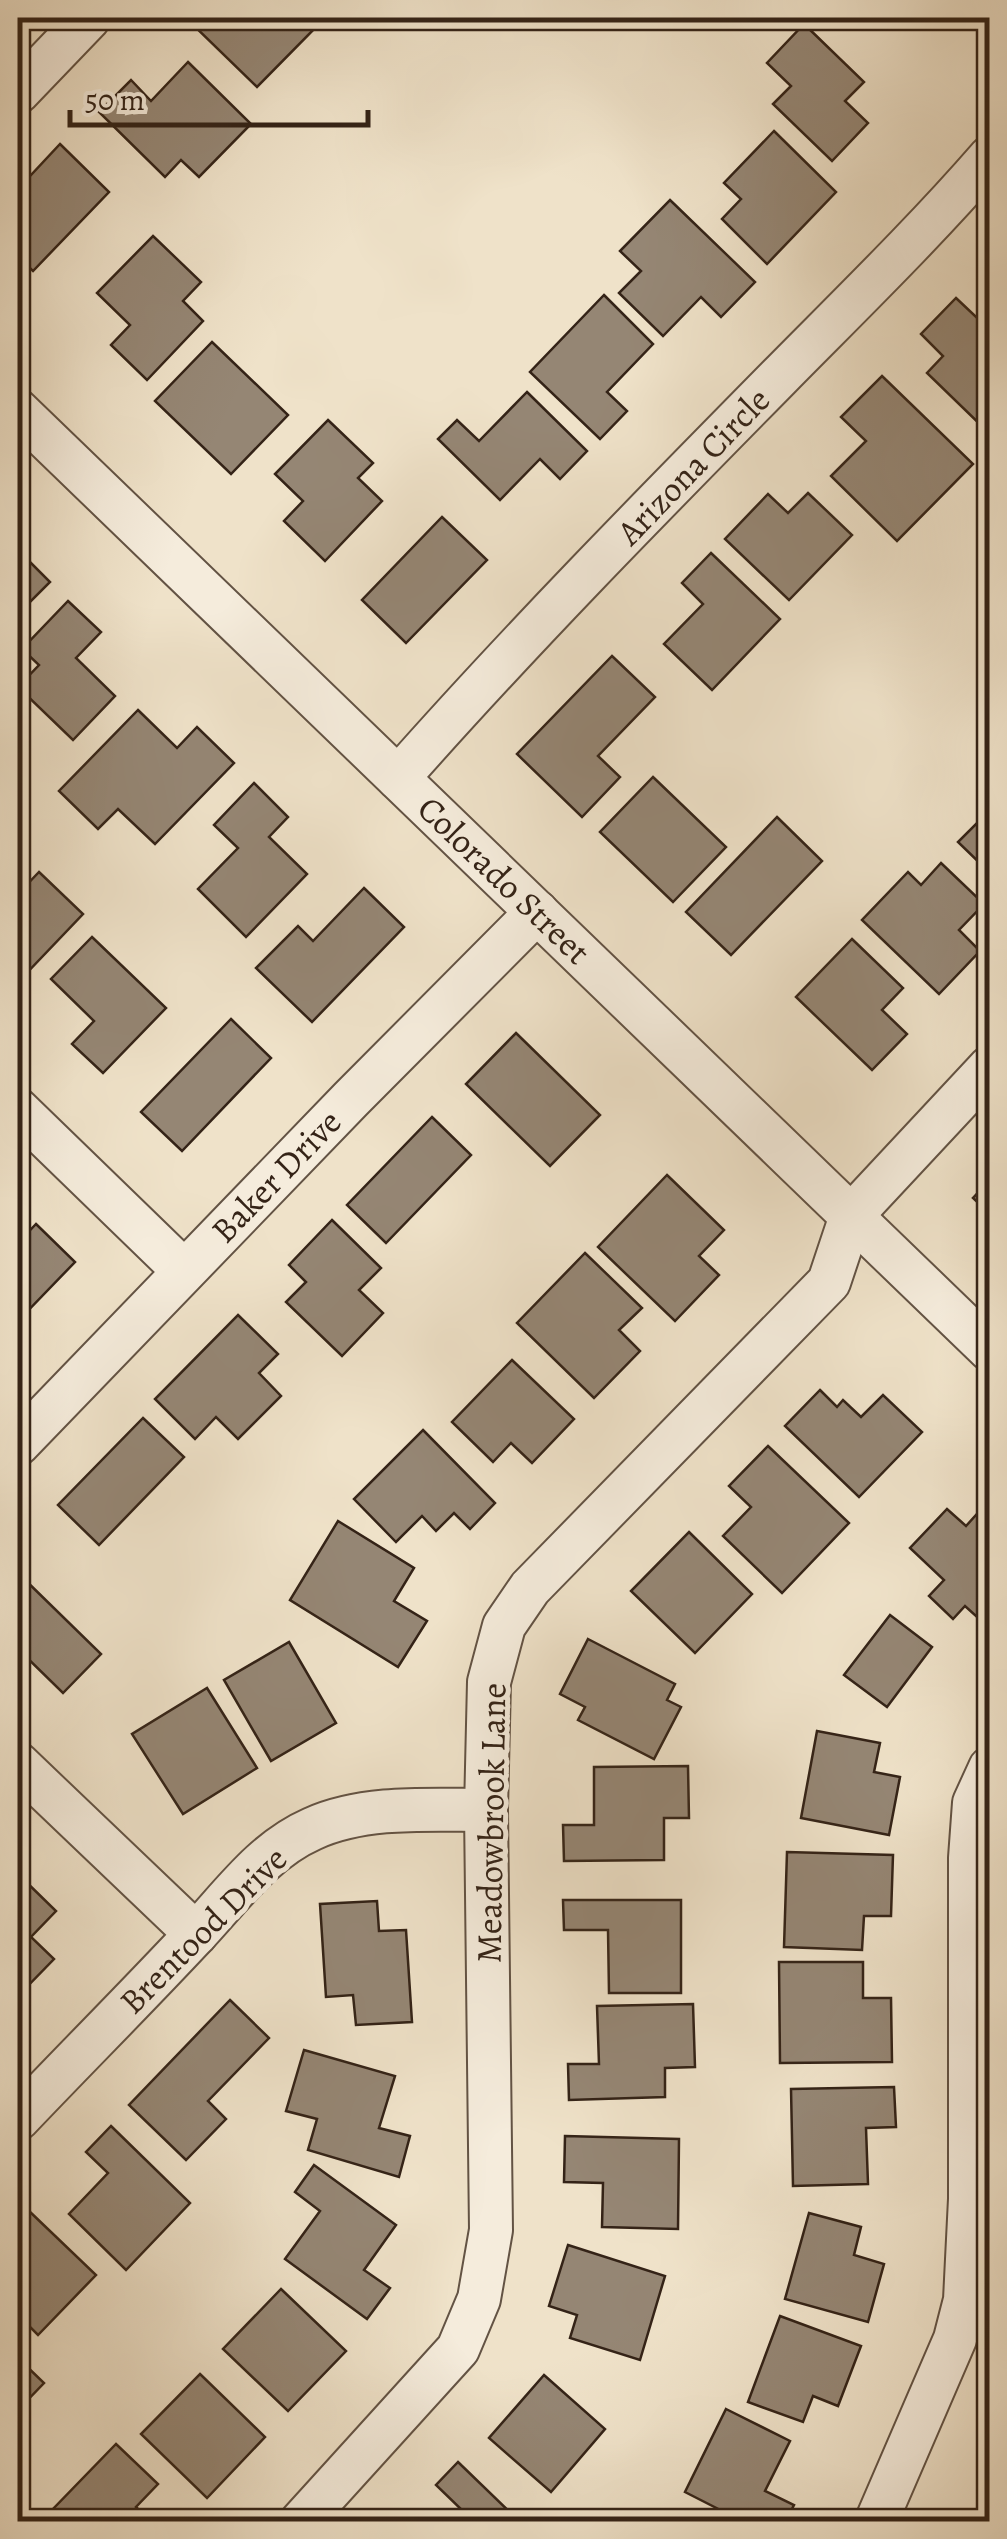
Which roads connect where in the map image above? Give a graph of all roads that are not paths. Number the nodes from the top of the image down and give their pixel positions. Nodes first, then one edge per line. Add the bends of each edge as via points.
1 (89, 18) edge
2 (18, 92) edge
3 (990, 156) edge
4 (18, 411) edge
5 (398, 778) junction
6 (537, 912) junction
7 (990, 1067) edge
8 (18, 1110) edge
9 (851, 1216) junction
10 (184, 1272) junction
11 (990, 1350) edge
12 (18, 1444) edge
13 (18, 1764) edge
14 (990, 1768) edge
15 (486, 1810) junction
16 (196, 1934) junction
17 (18, 2119) edge
18 (980, 2199) edge
19 (301, 2522) edge
20 (876, 2522) edge

1 - 2 street
3 - 5 street, Arizona Circle
4 - 5 street, Colorado Street
5 - 6 street, Colorado Street
6 - 9 street, Colorado Street
6 - 10 street, Baker Drive
7 - 9 street, Meadowbrook Lane
8 - 10 street
9 - 11 street, Colorado Street
9 - 15 street, Meadowbrook Lane via 829,1282 530,1588 504,1626 489,1682
10 - 12 street, Baker Drive
13 - 16 street
14 - 18 street via 974,1803 970,1858
15 - 16 street, Brentood Drive via 414,1810 311,1829 258,1866
15 - 19 street, Meadowbrook Lane via 491,2230 479,2299 458,2349
16 - 17 street, Brentood Drive
18 - 20 street via 955,2340

